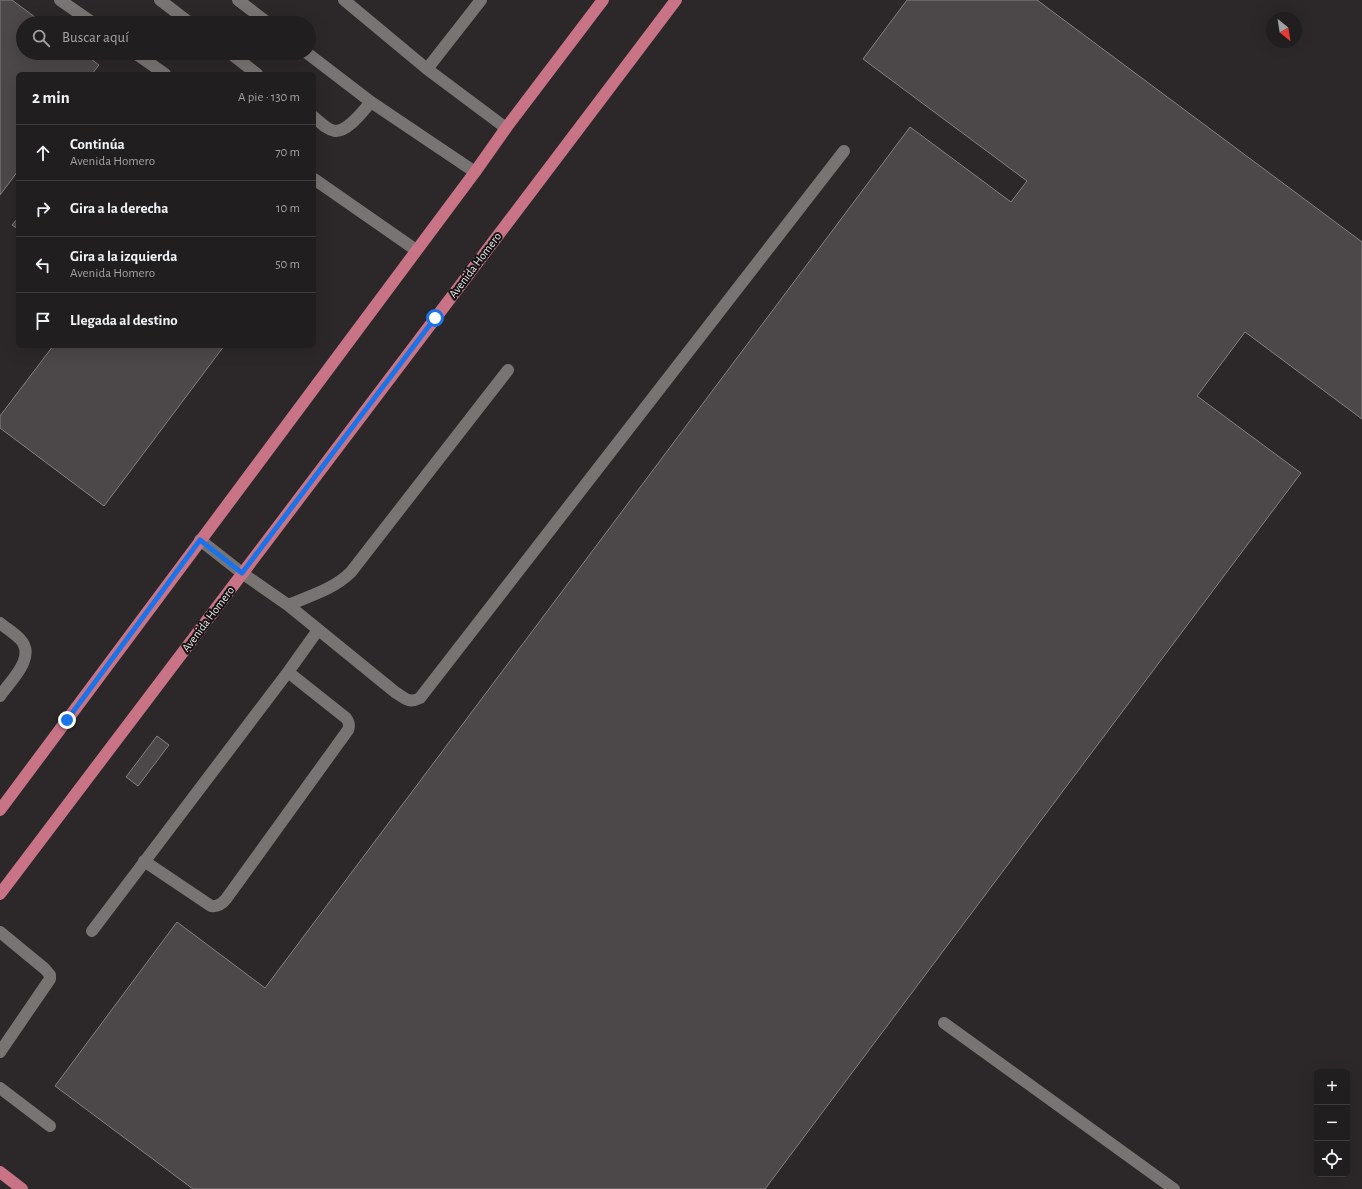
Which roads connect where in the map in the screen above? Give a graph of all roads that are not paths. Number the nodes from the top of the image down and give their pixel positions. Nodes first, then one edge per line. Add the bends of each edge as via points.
1 (60, 0) edge
2 (160, 0) edge
3 (238, 0) edge
4 (344, 0) edge
5 (481, 0) edge
6 (603, 0) edge
7 (676, 0) edge
8 (83, 16) edge
9 (181, 16) edge
10 (259, 16) edge
11 (145, 60) edge
12 (239, 60) edge
13 (316, 60) edge
14 (427, 69) junction
15 (162, 72) edge
16 (254, 72) edge
17 (371, 102) junction
18 (316, 118) edge
19 (506, 128) junction
20 (844, 151) dead end
21 (475, 172) junction
22 (316, 180) edge
23 (416, 250) junction
24 (508, 370) dead end
25 (200, 540) junction
26 (242, 573) junction
27 (288, 605) junction
28 (0, 623) edge
29 (318, 630) junction
30 (288, 672) junction
31 (0, 696) edge
32 (0, 810) edge
33 (144, 861) junction
34 (0, 894) edge
35 (92, 930) dead end
36 (0, 932) edge
37 (944, 1023) dead end
38 (0, 1052) edge
39 (0, 1088) edge
40 (50, 1126) dead end
41 (0, 1172) edge
42 (22, 1189) edge
43 (1174, 1189) edge

1 - 8 lane
2 - 9 lane
3 - 10 lane
4 - 14 lane
5 - 14 lane
6 - 19 main road
7 - 26 main road, Avenida Homero
11 - 15 lane
12 - 16 lane
13 - 17 lane
14 - 19 lane
17 - 18 lane via 348,127 341,130 330,129
17 - 21 lane
19 - 21 main road
20 - 29 lane via 420,698 408,701
21 - 23 main road
22 - 23 lane
23 - 25 main road
24 - 27 lane via 351,572 334,585
25 - 26 lane
25 - 32 main road
26 - 27 lane
26 - 34 main road, Avenida Homero
27 - 29 lane
28 - 31 lane via 20,639 27,654 25,661
29 - 30 lane
30 - 33 lane
30 - 33 lane via 346,718 350,725 226,899 222,904 211,906
33 - 35 lane
36 - 38 lane via 50,975 50,979
37 - 43 lane
39 - 40 lane
41 - 42 main road

